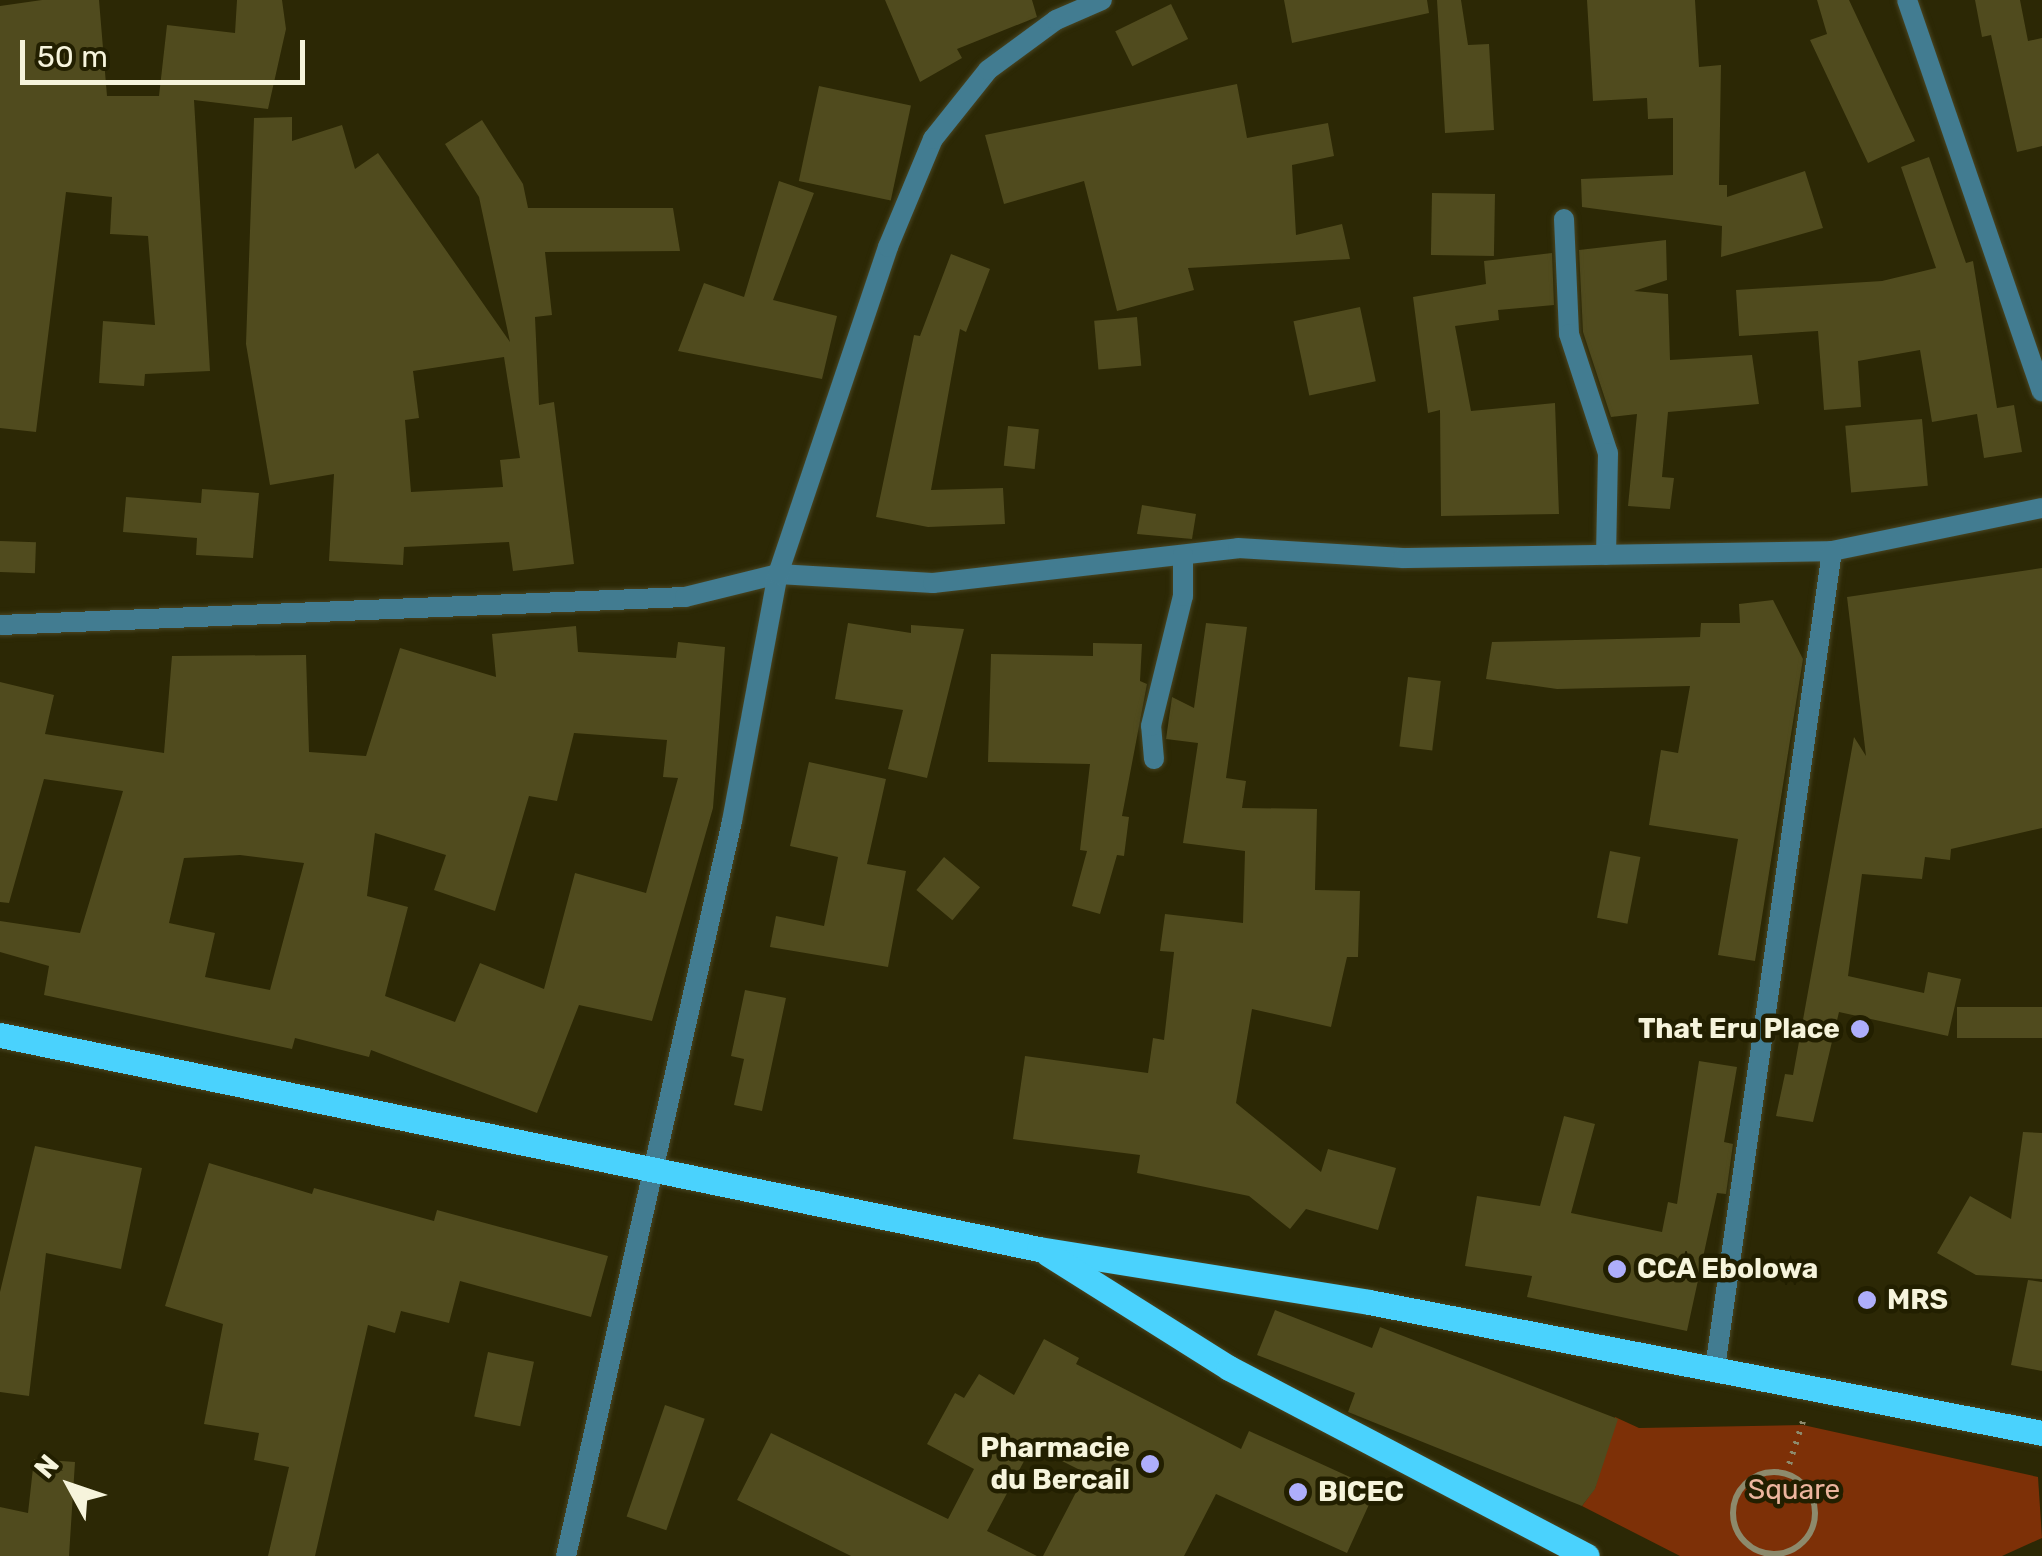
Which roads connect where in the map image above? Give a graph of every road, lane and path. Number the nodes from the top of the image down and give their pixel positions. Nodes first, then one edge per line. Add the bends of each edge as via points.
1 (1102, 0) edge
2 (1907, 0) edge
3 (1564, 219) dead end
4 (2042, 391) edge
5 (2042, 508) edge
6 (1832, 551) junction
7 (1606, 554) junction
8 (1183, 555) junction
9 (778, 574) junction
10 (0, 624) edge
11 (1154, 759) dead end
12 (0, 1036) edge
13 (651, 1166) junction
14 (1039, 1249) junction
15 (1715, 1368) junction
16 (1812, 1388) junction
17 (2042, 1433) edge
18 (1786, 1474) junction
19 (1749, 1547) junction
20 (566, 1556) edge
21 (1587, 1556) edge
22 (1744, 1556) edge

1 - 9 street via 1056,20 988,70 934,139 888,247
2 - 4 street
3 - 7 street via 1569,334 1608,453
5 - 6 street
6 - 7 street
6 - 15 street
7 - 8 street via 1403,558 1238,548
8 - 9 street via 934,583
8 - 11 street via 1183,596 1151,726
9 - 10 street via 685,596
9 - 13 street via 732,821
12 - 13 main road
13 - 14 main road
13 - 20 street
14 - 15 main road
14 - 21 main road via 1229,1368
15 - 16 main road
16 - 17 main road
16 - 18 path
18 - 19 path via 1750,1480 1735,1500 1735,1526
18 - 19 path via 1809,1491 1811,1531 1791,1551
19 - 22 path

